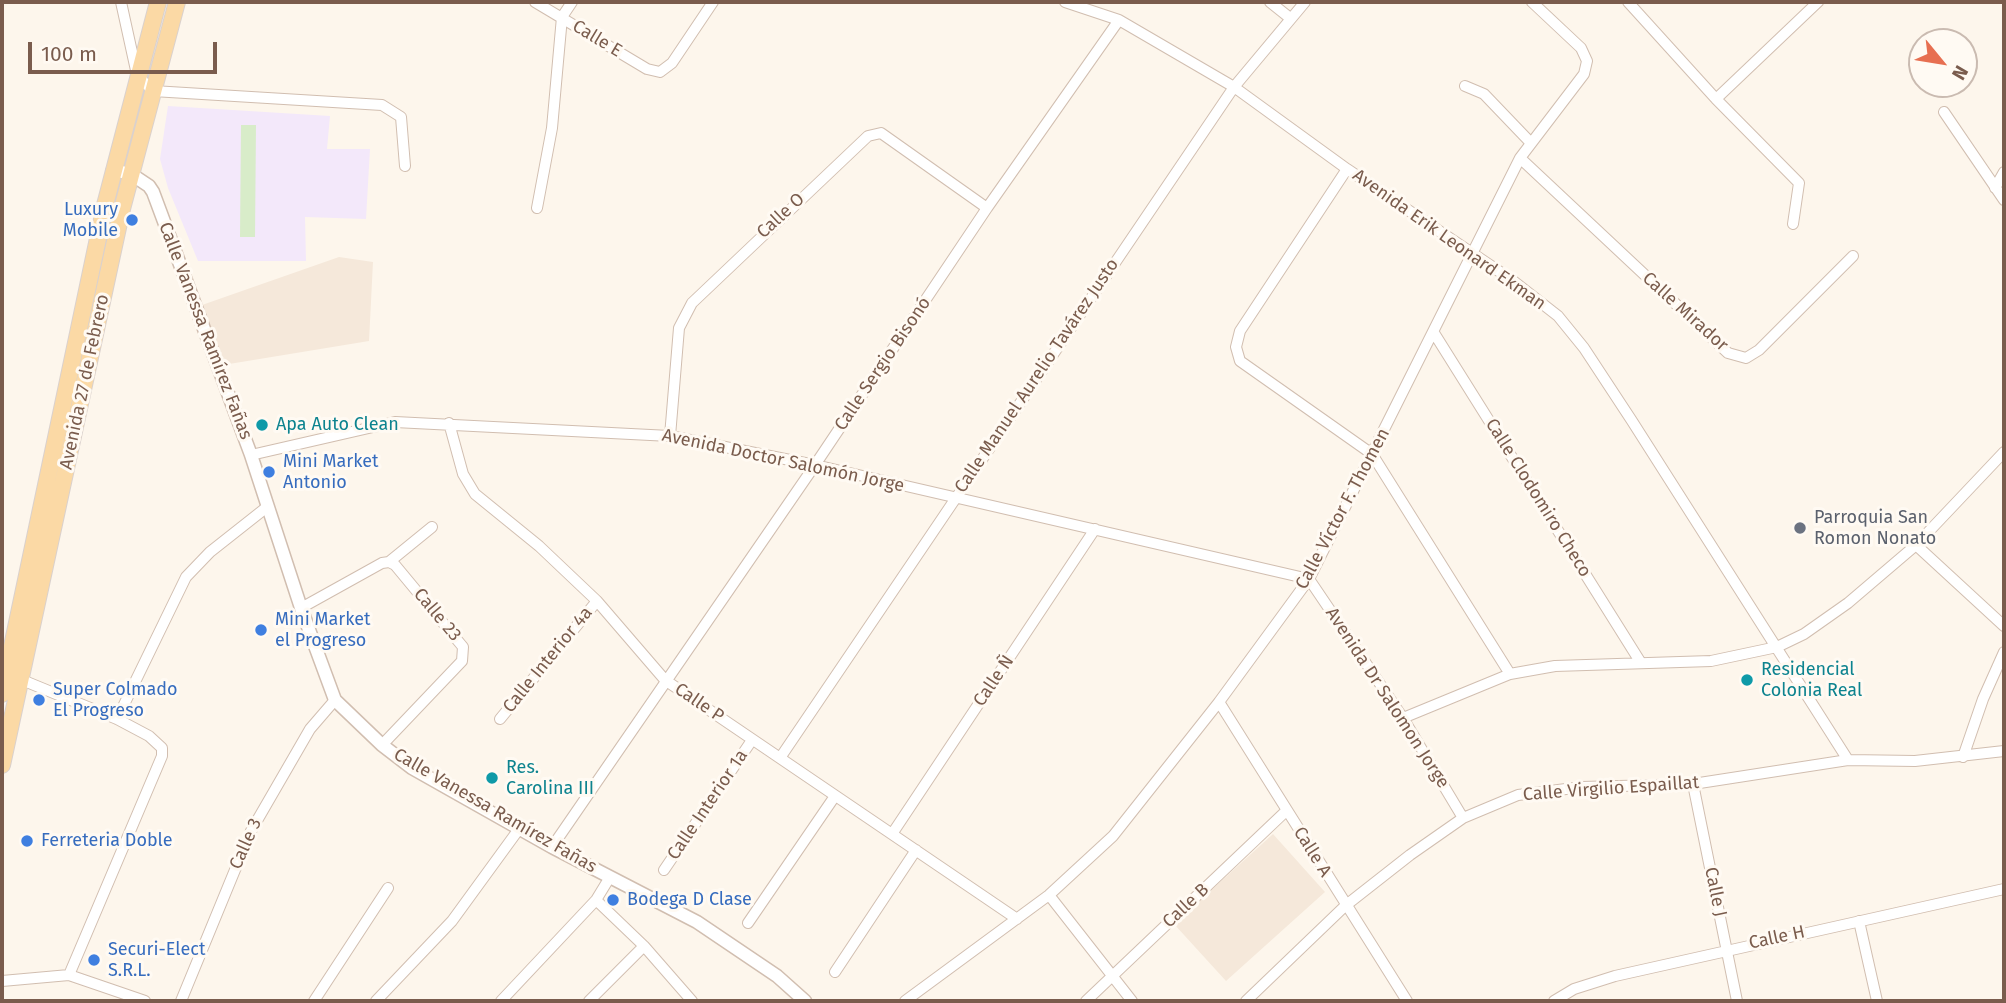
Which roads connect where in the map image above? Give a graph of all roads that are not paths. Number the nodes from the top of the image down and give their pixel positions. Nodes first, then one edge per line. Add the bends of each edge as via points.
1 (121, 2) edge
2 (158, 2) edge
3 (177, 2) edge
4 (535, 2) edge
5 (572, 2) edge
6 (713, 2) edge
7 (1065, 2) edge
8 (1270, 2) edge
9 (1305, 2) edge
10 (1532, 2) edge
11 (1628, 2) edge
12 (1818, 2) edge
13 (562, 17) junction
14 (1290, 18) junction
15 (1119, 20) junction
16 (137, 75) junction
17 (1465, 86) dead end
18 (1234, 87) junction
19 (153, 92) junction
20 (1716, 99) junction
21 (1944, 112) dead end
22 (1531, 142) junction
23 (1520, 158) junction
24 (405, 166) dead end
25 (1347, 169) junction
26 (113, 170) junction
27 (2004, 172) edge
28 (131, 174) junction
29 (1995, 187) junction
30 (2004, 200) edge
31 (537, 208) dead end
32 (987, 208) junction
33 (1793, 224) dead end
34 (1472, 253) junction
35 (1853, 256) dead end
36 (1434, 333) junction
37 (449, 423) junction
38 (670, 436) junction
39 (2004, 452) edge
40 (1372, 454) junction
41 (251, 455) junction
42 (815, 465) junction
43 (954, 498) junction
44 (267, 508) junction
45 (432, 527) dead end
46 (1095, 529) junction
47 (1916, 545) junction
48 (389, 562) junction
49 (1309, 579) junction
50 (597, 601) junction
51 (301, 608) junction
52 (2004, 626) edge
53 (1777, 648) junction
54 (2004, 652) edge
55 (1641, 663) junction
56 (1510, 674) junction
57 (22, 680) junction
58 (665, 680) junction
59 (2, 694) edge
60 (335, 700) junction
61 (1219, 702) junction
62 (1403, 718) junction
63 (117, 719) junction
64 (500, 719) dead end
65 (752, 740) junction
66 (382, 745) junction
67 (2004, 751) edge
68 (1963, 757) junction
69 (780, 758) junction
70 (1848, 760) junction
71 (2, 765) edge
72 (1693, 784) junction
73 (835, 796) junction
74 (1286, 811) junction
75 (1463, 818) junction
76 (519, 829) junction
77 (892, 834) junction
78 (552, 847) junction
79 (916, 850) junction
80 (664, 870) dead end
81 (610, 877) junction
82 (388, 888) dead end
83 (2004, 889) edge
84 (1049, 895) junction
85 (596, 900) junction
86 (1345, 906) junction
87 (1017, 919) junction
88 (1859, 921) junction
89 (748, 923) dead end
90 (643, 946) junction
91 (1726, 949) junction
92 (835, 972) dead end
93 (69, 975) junction
94 (1111, 976) junction
95 (2, 981) edge
96 (117, 990) junction
97 (110, 1001) edge
98 (145, 1001) edge
99 (181, 1001) edge
100 (314, 1001) edge
101 (376, 1001) edge
102 (501, 1001) edge
103 (589, 1001) edge
104 (692, 1001) edge
105 (805, 1001) edge
106 (905, 1001) edge
107 (1086, 1001) edge
108 (1132, 1001) edge
109 (1246, 1001) edge
110 (1407, 1001) edge
111 (1554, 1001) edge
112 (1737, 1001) edge
113 (1877, 1001) edge

1 - 16 street
2 - 16 main road, Avenida 27 de Febrero
3 - 19 main road, Avenida 27 de Febrero
4 - 13 street, Calle E
5 - 13 street
6 - 13 street, Calle E via 672,63 660,72 647,69
7 - 15 street, Avenida Erik Leonard Ekman
8 - 14 street
9 - 14 street, Calle Manuel Aurelio Tavárez Justo
10 - 22 street, Calle Víctor F. Thomen via 1581,48 1587,61 1584,74
11 - 20 street
12 - 20 street
13 - 31 street via 552,128
14 - 18 street, Calle Manuel Aurelio Tavárez Justo
15 - 18 street, Avenida Erik Leonard Ekman
15 - 32 street, Calle Sergio Bisonó
16 - 19 street
16 - 26 main road, Avenida 27 de Febrero
17 - 22 street via 1484,94
18 - 25 street, Avenida Erik Leonard Ekman
18 - 43 street, Calle Manuel Aurelio Tavárez Justo
19 - 24 street via 382,105 401,117
19 - 28 main road, Avenida 27 de Febrero
20 - 33 street via 1799,183
21 - 29 street
22 - 23 street, Calle Víctor F. Thomen
23 - 34 street, Calle Víctor F. Thomen
23 - 35 street, Calle Mirador via 1728,353 1746,358 1759,350
25 - 34 street, Avenida Erik Leonard Ekman
25 - 40 street via 1240,331 1236,347 1240,361
26 - 28 street
26 - 59 main road, Avenida 27 de Febrero
27 - 29 street
28 - 41 street, Calle Vanessa Ramírez Fañas via 153,192
28 - 57 main road, Avenida 27 de Febrero
29 - 30 street
32 - 38 street, Calle O via 881,133 868,136 710,281 692,303 680,328
32 - 42 street, Calle Sergio Bisonó
34 - 36 street, Calle Víctor F. Thomen
34 - 53 street, Avenida Erik Leonard Ekman via 1543,303 1584,348
36 - 40 street, Calle Víctor F. Thomen
36 - 55 street, Calle Clodomiro Checo
37 - 38 street, Avenida Doctor Salomón Jorge
37 - 41 street, Avenida Doctor Salomón Jorge via 395,422
37 - 50 street, Calle P via 463,474 475,494
38 - 42 street, Avenida Doctor Salomón Jorge
39 - 47 street
40 - 49 street, Calle Víctor F. Thomen
40 - 56 street
41 - 44 street, Calle Vanessa Ramírez Fañas
42 - 43 street, Avenida Doctor Salomón Jorge
42 - 58 street, Calle Sergio Bisonó
43 - 46 street, Avenida Doctor Salomón Jorge
43 - 69 street, Calle Manuel Aurelio Tavárez Justo
44 - 51 street, Calle Vanessa Ramírez Fañas
44 - 63 street via 186,577
45 - 48 street
46 - 49 street, Avenida Doctor Salomón Jorge
46 - 77 street, Calle Ñ
47 - 52 street
47 - 53 street via 1849,603
48 - 51 street
48 - 66 street, Calle 23 via 465,654
49 - 61 street, Calle Víctor F. Thomen
49 - 62 street, Avenida Dr Salomon Jorge
50 - 58 street, Calle P
50 - 64 street, Calle Interior 4a
51 - 60 street, Calle Vanessa Ramírez Fañas
53 - 55 street via 1711,661
53 - 70 street, Avenida Erik Leonard Ekman
54 - 68 street
55 - 56 street via 1555,666
56 - 62 street
57 - 63 street
57 - 71 main road, Avenida 27 de Febrero
58 - 65 street, Calle P
58 - 78 street, Calle Sergio Bisonó
60 - 66 street, Calle Vanessa Ramírez Fañas
60 - 99 street, Calle 3 via 310,729 251,831
61 - 74 street, Calle A
61 - 84 street, Calle Víctor F. Thomen via 1113,836
62 - 75 street, Avenida Dr Salomon Jorge
63 - 93 street via 158,742 162,756
65 - 69 street, Calle P
65 - 80 street, Calle Interior 1a
66 - 76 street, Calle Vanessa Ramírez Fañas via 412,768
67 - 68 street, Calle Virgilio Espaillat
68 - 70 street, Calle Virgilio Espaillat
69 - 73 street, Calle P
70 - 72 street, Calle Virgilio Espaillat
72 - 75 street, Calle Virgilio Espaillat via 1583,787 1518,795
72 - 91 street, Calle J
73 - 77 street, Calle P
73 - 89 street
74 - 86 street, Calle A
74 - 94 street, Calle B
75 - 86 street, Calle Virgilio Espaillat
76 - 78 street, Calle Vanessa Ramírez Fañas
76 - 101 street via 452,921
77 - 79 street, Calle P
78 - 81 street, Calle Vanessa Ramírez Fañas
79 - 87 street, Calle P
79 - 92 street
81 - 85 street
81 - 105 street, Calle Vanessa Ramírez Fañas via 697,922 777,976
82 - 100 street
83 - 88 street, Calle H
84 - 87 street, Calle Víctor F. Thomen
84 - 94 street
85 - 90 street
85 - 102 street
86 - 109 street, Calle Virgilio Espaillat
86 - 110 street, Calle A
87 - 106 street, Calle Víctor F. Thomen
88 - 91 street, Calle H
88 - 113 street
90 - 103 street
90 - 104 street
91 - 111 street, Calle H via 1615,976 1574,989
91 - 112 street, Calle J
93 - 95 street
93 - 96 street
94 - 107 street, Calle B
94 - 108 street
96 - 97 street
96 - 98 street

